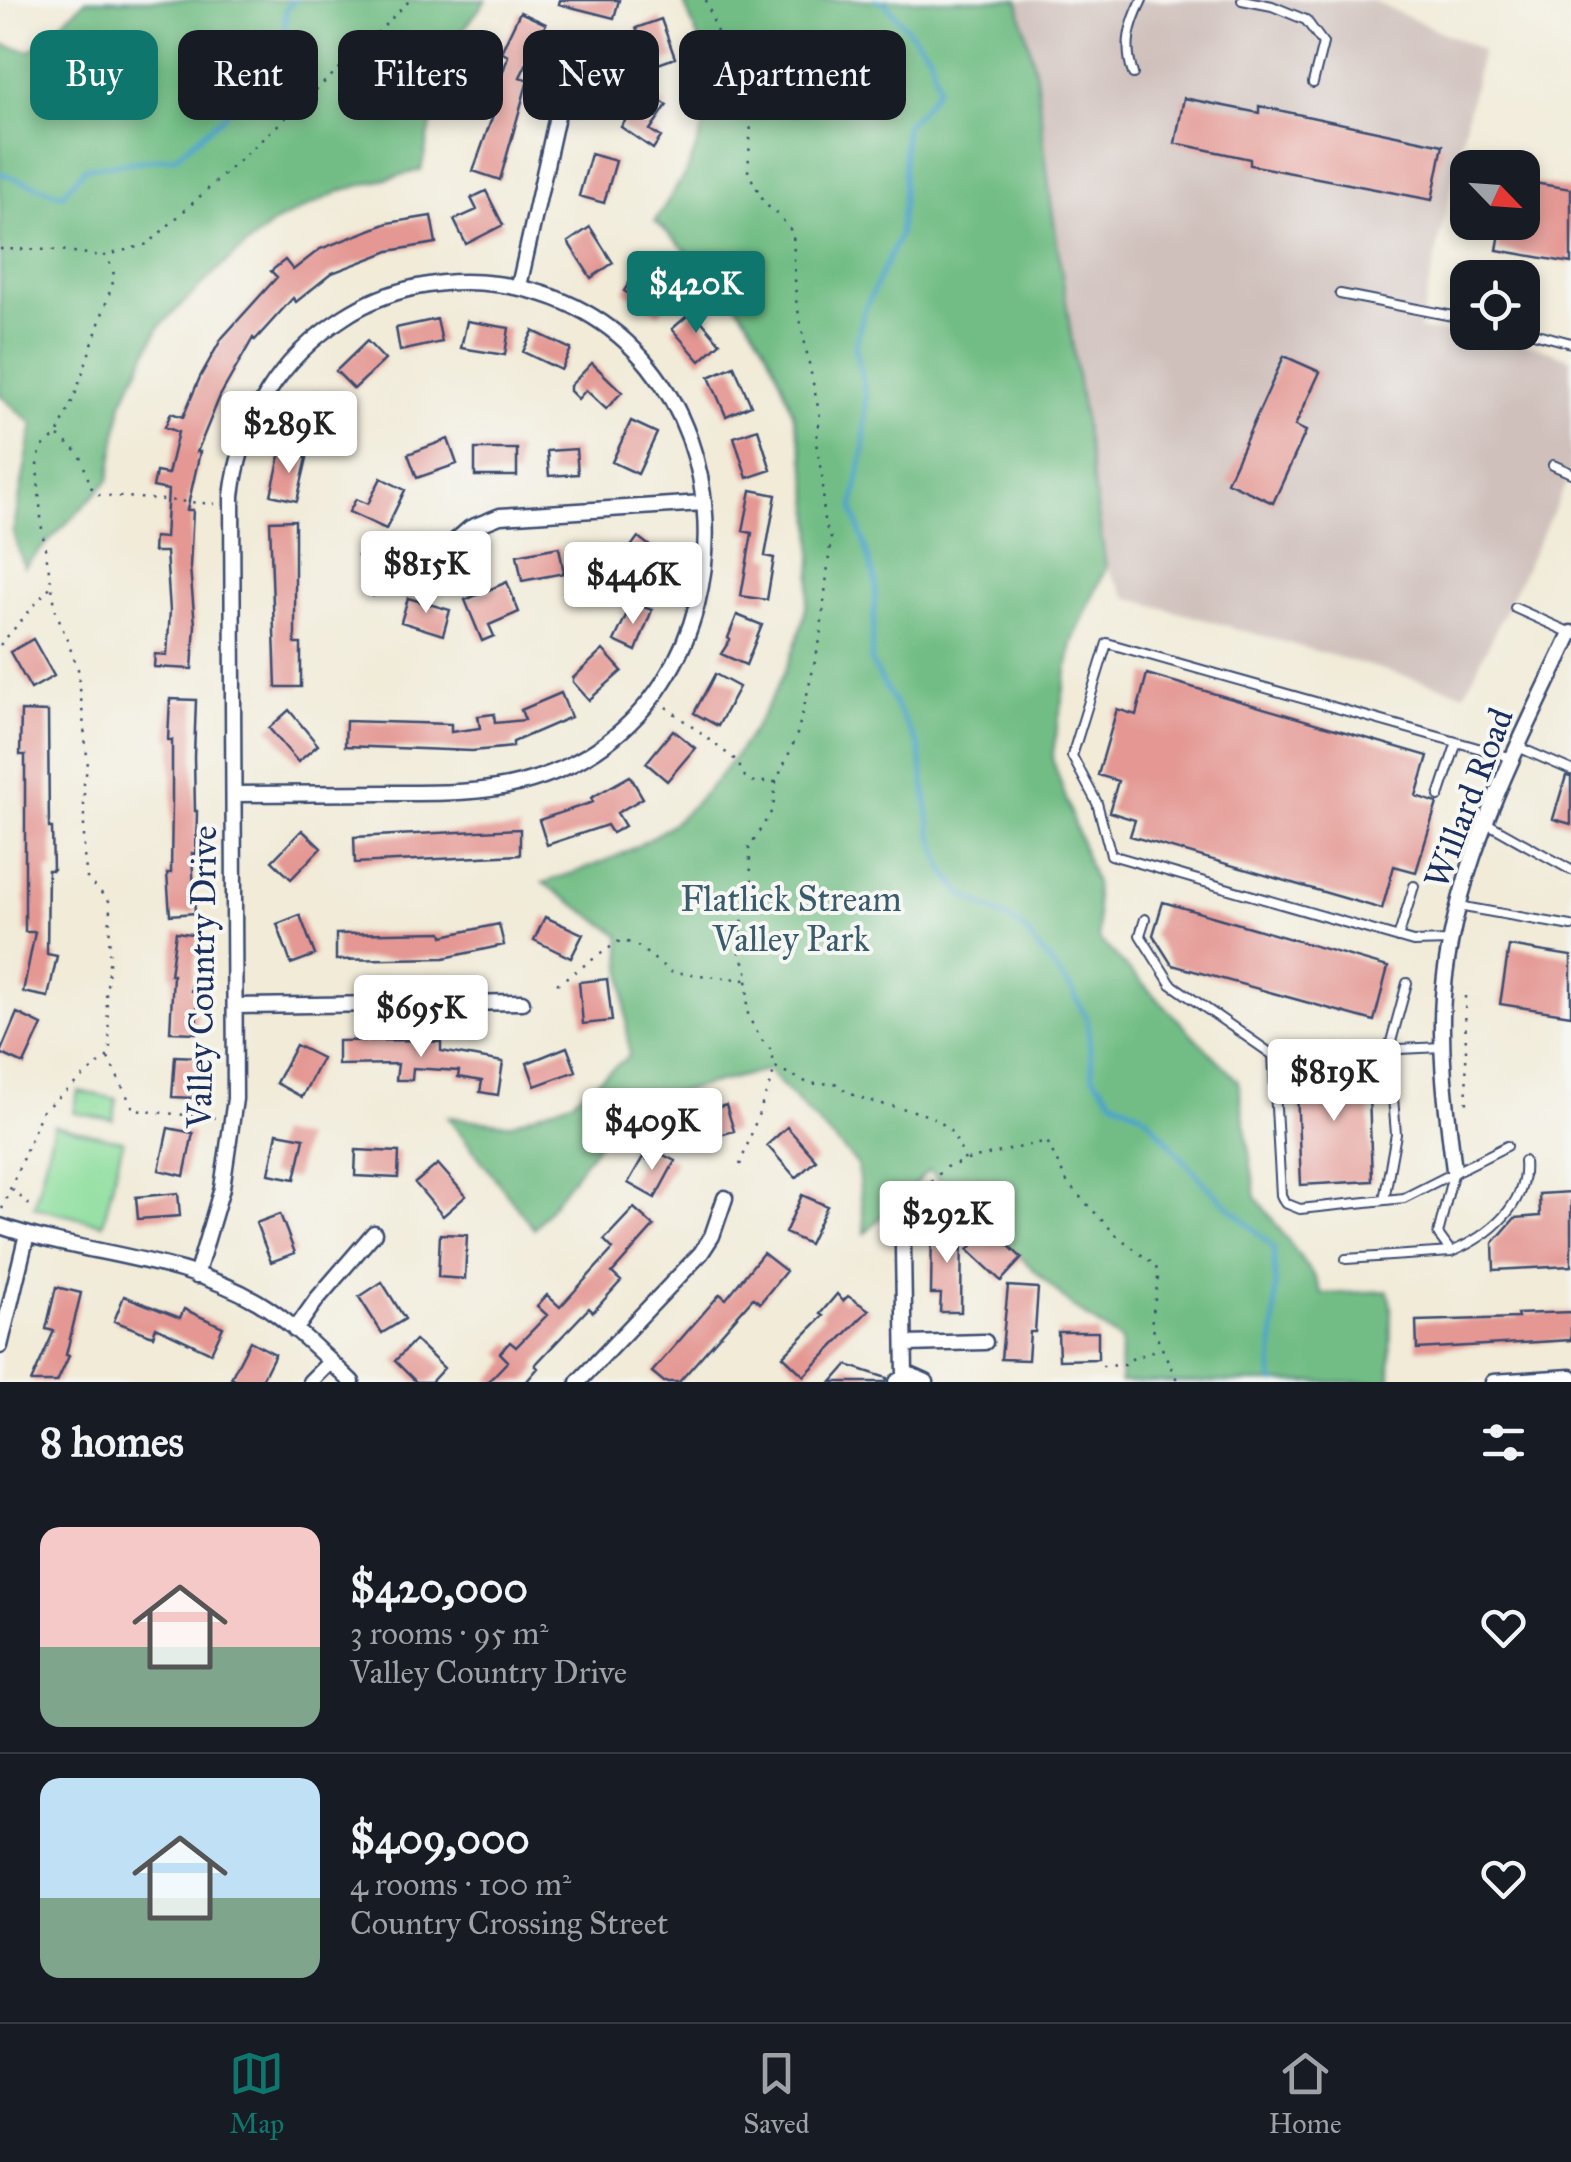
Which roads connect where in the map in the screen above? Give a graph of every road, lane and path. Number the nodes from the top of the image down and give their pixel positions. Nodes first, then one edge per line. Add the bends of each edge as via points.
1 (410, 0) edge
2 (706, 0) edge
3 (1142, 0) edge
4 (1242, 0) edge
5 (1133, 74) dead end
6 (1313, 84) dead end
7 (556, 120) edge
8 (0, 249) edge
9 (104, 256) junction
10 (519, 286) junction
11 (1340, 294) dead end
12 (1450, 315) edge
13 (1540, 335) edge
14 (1571, 343) edge
15 (57, 435) junction
16 (1553, 465) dead end
17 (1571, 473) edge
18 (216, 504) dead end
19 (703, 504) junction
20 (454, 541) dead end
21 (51, 586) junction
22 (1515, 608) dead end
23 (1571, 633) edge
24 (0, 644) edge
25 (666, 707) dead end
26 (1457, 742) junction
27 (1516, 752) junction
28 (1571, 770) edge
29 (776, 782) junction
30 (234, 794) junction
31 (1439, 796) dead end
32 (1485, 822) junction
33 (1571, 870) edge
34 (1414, 886) dead end
35 (1458, 906) junction
36 (1145, 918) dead end
37 (1571, 926) edge
38 (1398, 938) junction
39 (1450, 941) junction
40 (746, 980) junction
41 (1407, 983) dead end
42 (557, 984) dead end
43 (1465, 996) dead end
44 (522, 1002) dead end
45 (236, 1006) junction
46 (1442, 1046) junction
47 (1389, 1049) junction
48 (1274, 1055) junction
49 (107, 1057) junction
50 (775, 1068) junction
51 (1468, 1109) dead end
52 (218, 1118) dead end
53 (1507, 1146) dead end
54 (965, 1160) junction
55 (1524, 1161) dead end
56 (740, 1165) dead end
57 (1454, 1170) junction
58 (10, 1188) junction
59 (724, 1198) dead end
60 (1384, 1200) junction
61 (34, 1205) dead end
62 (2, 1208) edge
63 (895, 1218) dead end
64 (0, 1226) edge
65 (374, 1233) dead end
66 (28, 1234) junction
67 (903, 1247) dead end
68 (1450, 1252) junction
69 (1346, 1259) dead end
70 (196, 1276) junction
71 (295, 1330) junction
72 (985, 1342) dead end
73 (906, 1344) junction
74 (0, 1346) edge
75 (1161, 1348) junction
76 (330, 1362) junction
77 (1102, 1366) dead end
78 (1571, 1377) edge
79 (901, 1379) edge
80 (310, 1382) edge
81 (352, 1382) edge
82 (578, 1382) edge
83 (926, 1382) edge
84 (1178, 1382) edge
85 (1493, 1382) edge

1 - 9 path via 148,244
2 - 29 path via 728,78 750,123 748,172 755,190 793,233 796,300 820,417 816,443 831,538 816,656 796,738
3 - 5 lane via 1129,27
4 - 6 lane via 1306,20 1323,42
7 - 10 street
8 - 9 path
9 - 15 path via 114,279
10 - 19 street, Valley Country Drive via 591,316 646,364 681,417
10 - 30 street, Valley Country Drive via 462,281 381,297 310,341 257,410 232,496
11 - 12 lane
13 - 14 lane
15 - 18 path via 76,448 100,495
15 - 21 path via 42,448 37,465
16 - 17 lane
19 - 20 street via 500,516
19 - 30 street, Valley Country Drive via 701,588 682,652 639,715 592,752 536,779 484,790
21 - 24 path
21 - 49 path via 78,669 88,766 87,878 110,902
22 - 23 lane
23 - 27 street, Willard Road
25 - 29 path via 737,761 746,777
26 - 27 lane
26 - 31 lane
26 - 38 lane via 1107,643 1072,756 1097,803 1111,855
27 - 28 lane
27 - 32 street, Willard Road
29 - 40 path via 773,809 749,848 752,886 739,950
30 - 45 street, Valley Country Drive
32 - 33 lane
32 - 35 street, Willard Road
34 - 38 lane
35 - 37 lane
35 - 39 street, Willard Road
36 - 48 lane via 1140,936 1171,984
38 - 39 lane
39 - 46 street, Willard Road
40 - 42 path via 670,972 621,940
40 - 50 path via 748,1016 772,1050
41 - 47 lane
43 - 51 path
44 - 45 street
45 - 70 street, Valley Country Drive via 230,1137
46 - 47 lane
46 - 57 street, Willard Road
47 - 48 lane
47 - 60 lane via 1396,1134
48 - 60 lane via 1285,1203 1300,1209
49 - 52 path via 134,1110
49 - 58 path via 42,1112
50 - 54 path via 928,1116 952,1133
50 - 56 path
53 - 57 lane
54 - 63 path via 946,1167
54 - 75 path via 1047,1141 1068,1184 1116,1236 1156,1266 1151,1325
55 - 68 lane via 1523,1187 1512,1208
57 - 60 lane via 1404,1198
57 - 68 lane via 1438,1234
58 - 61 path
58 - 62 path
59 - 82 street via 701,1253
64 - 66 street
65 - 71 street
66 - 70 street
66 - 74 street
67 - 73 street
68 - 69 lane
70 - 71 street via 256,1301
71 - 76 street
72 - 73 street
73 - 79 street
75 - 77 path via 1125,1366
75 - 84 path
76 - 80 street
76 - 81 street
78 - 85 street
79 - 83 street

